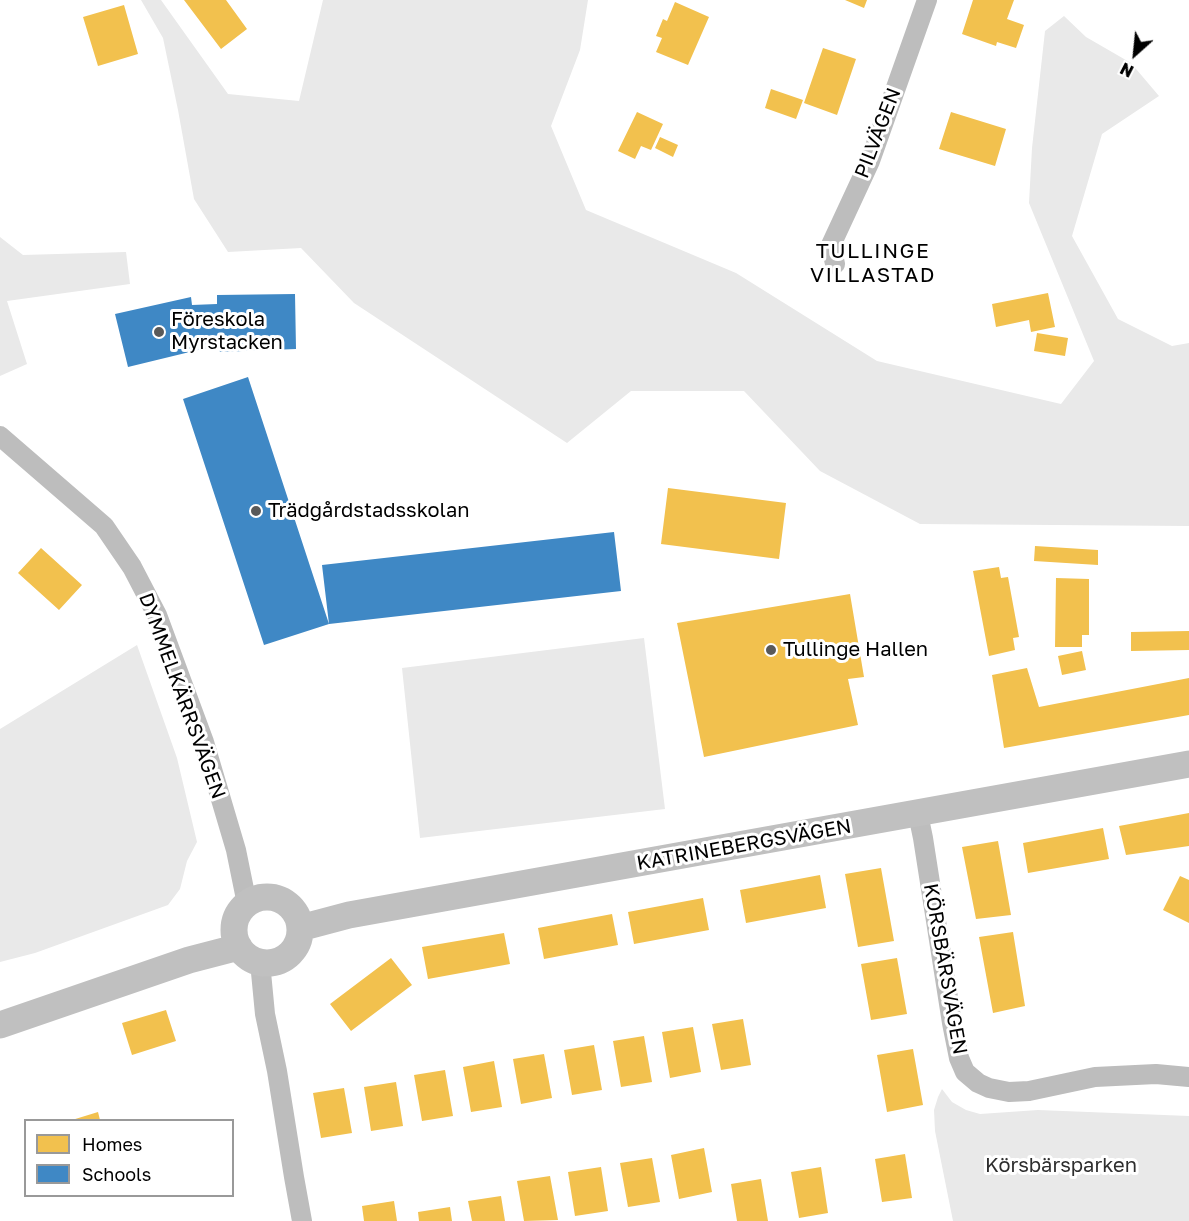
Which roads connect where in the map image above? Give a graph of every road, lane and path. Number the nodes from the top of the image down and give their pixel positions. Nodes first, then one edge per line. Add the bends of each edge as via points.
1 (927, 0) edge
2 (835, 264) dead end
3 (0, 436) edge
4 (1189, 764) edge
5 (918, 814) junction
6 (247, 904) junction
7 (300, 928) junction
8 (249, 955) junction
9 (0, 1025) edge
10 (1189, 1077) edge
11 (303, 1221) edge

1 - 2 street, PILVÄGEN via 870,161 831,245
3 - 6 street, DYMMELKÄRRSVÄGEN via 104,526 132,567 157,615 204,742 236,850
4 - 5 street, KATRINEBERGSVÄGEN
5 - 7 street, KATRINEBERGSVÄGEN via 349,915
5 - 10 street, KÖRSBÄRSVÄGEN via 952,1023 965,1072 978,1083 1009,1092 1095,1077
6 - 7 street via 264,897 279,900 293,910
6 - 8 street via 237,915 234,933
7 - 8 street via 296,946 284,959 274,962
8 - 9 street via 189,960
8 - 11 street via 265,1014

